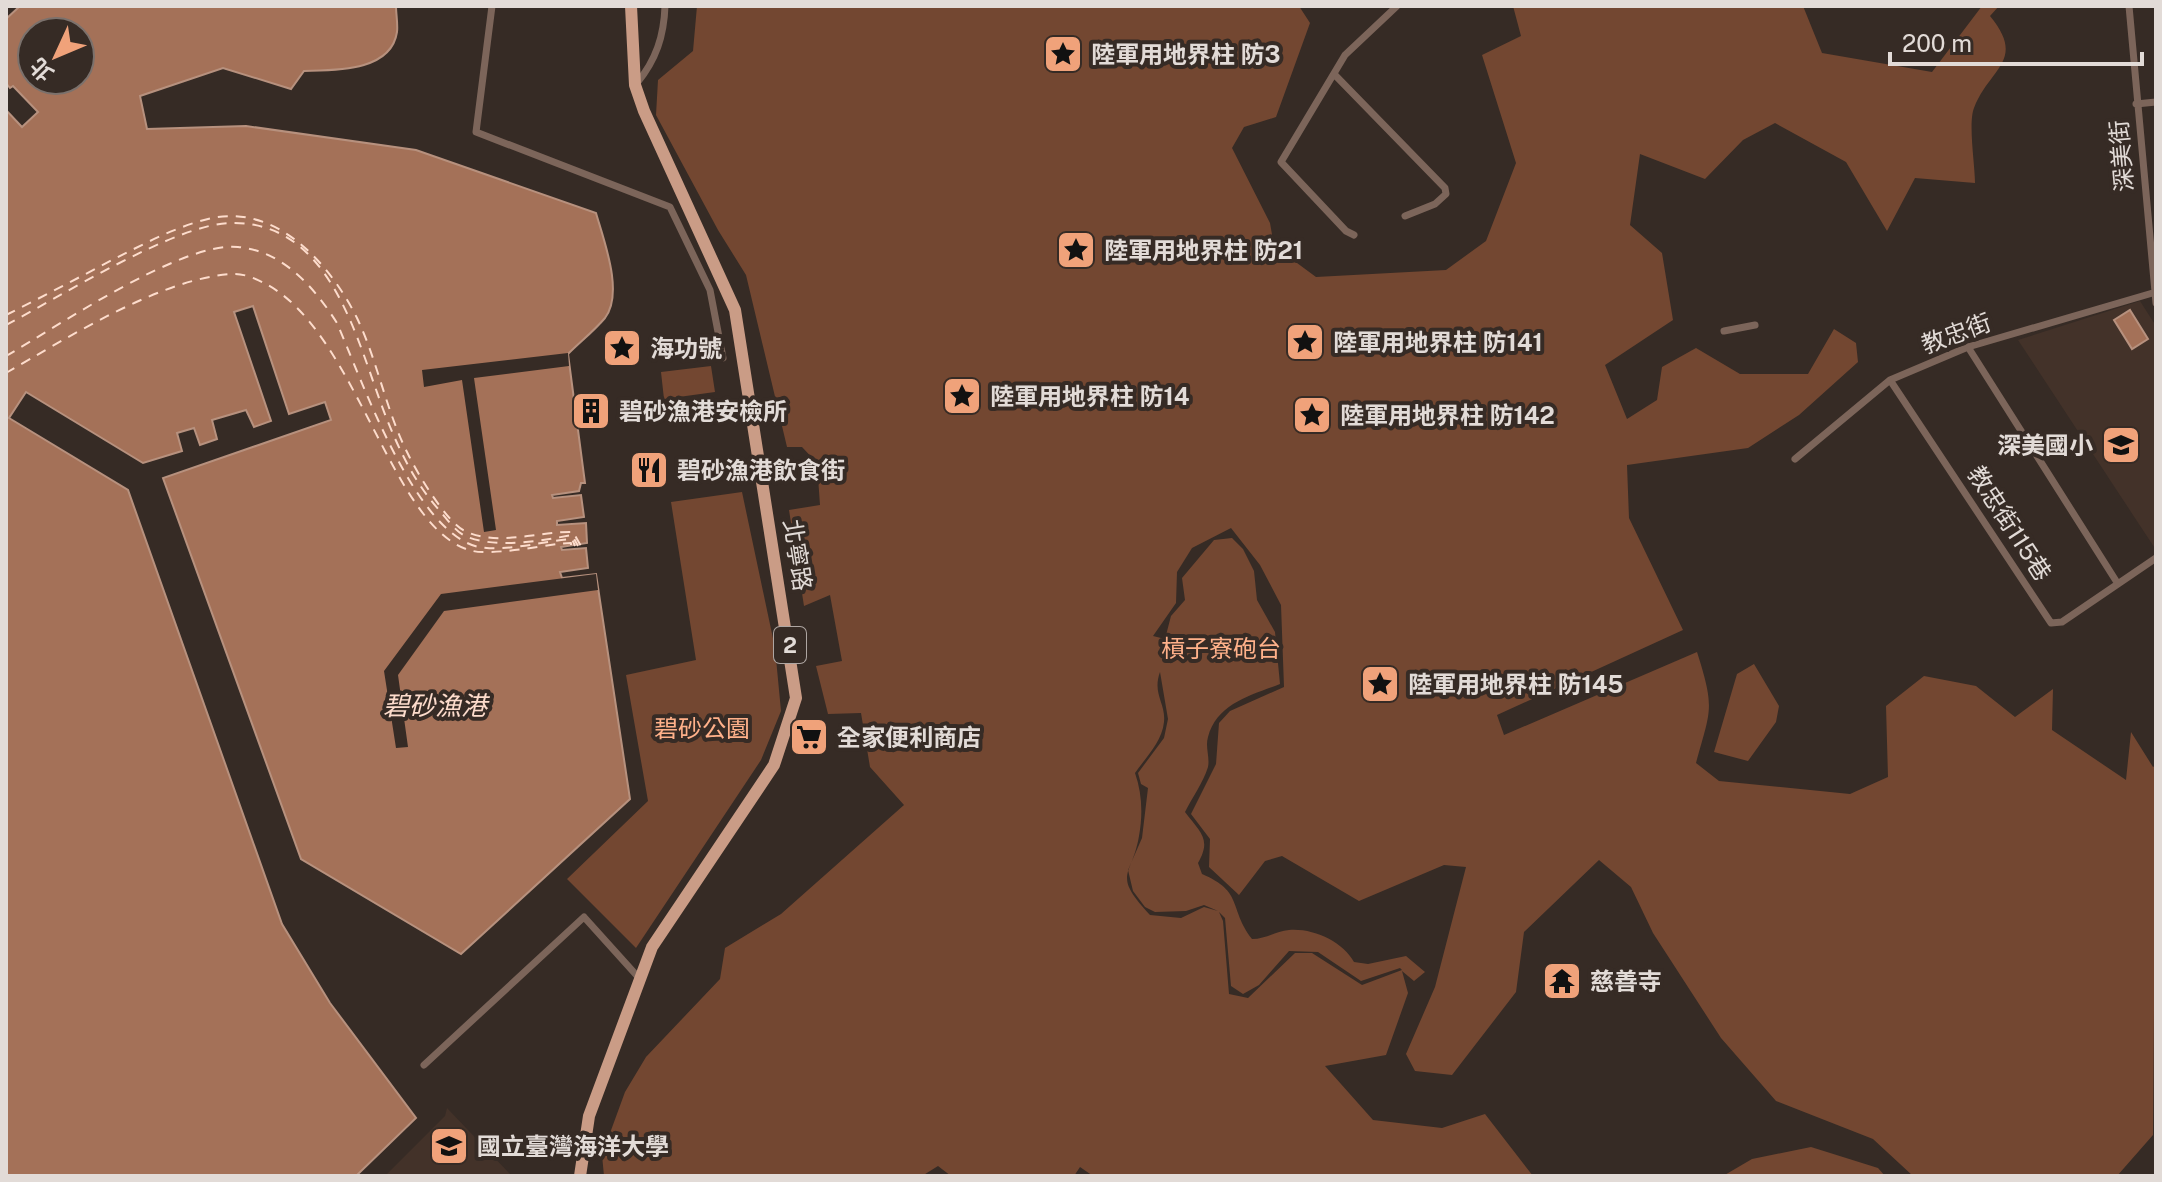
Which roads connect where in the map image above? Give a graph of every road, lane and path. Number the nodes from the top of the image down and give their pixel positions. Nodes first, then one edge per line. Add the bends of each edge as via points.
1 (492, 6) edge
2 (631, 6) edge
3 (665, 6) edge
4 (1397, 6) edge
5 (2129, 6) edge
6 (1334, 74) junction
7 (635, 85) junction
8 (2156, 102) edge
9 (2136, 104) junction
10 (1405, 216) dead end
11 (1354, 235) dead end
12 (2155, 292) edge
13 (2156, 303) edge
14 (1755, 325) dead end
15 (1724, 331) dead end
16 (1968, 347) junction
17 (723, 358) dead end
18 (1890, 380) junction
19 (1795, 459) dead end
20 (2156, 558) edge
21 (2118, 584) junction
22 (639, 978) junction
23 (424, 1065) dead end
24 (580, 1176) edge

1 - 17 street via 476,132 670,207 710,290
2 - 7 main road, 北寧路 / 2
3 - 7 street via 664,30 652,64
4 - 6 street via 1355,45
5 - 9 street, 深美街
6 - 10 street via 1445,188 1440,201
6 - 11 street via 1281,162
7 - 22 main road, 北寧路 / 2 via 735,310 796,698 774,765 662,929
8 - 9 street
9 - 12 street, 深美街
12 - 13 street, 深美街
12 - 16 street, 教忠街
14 - 15 street
16 - 18 street, 教忠街
16 - 21 street
18 - 19 street, 教忠街
18 - 21 street, 教忠街115巷 via 2051,623 2062,622
20 - 21 street
22 - 23 street via 584,917
22 - 24 main road, 北寧路 / 2 via 589,1116

